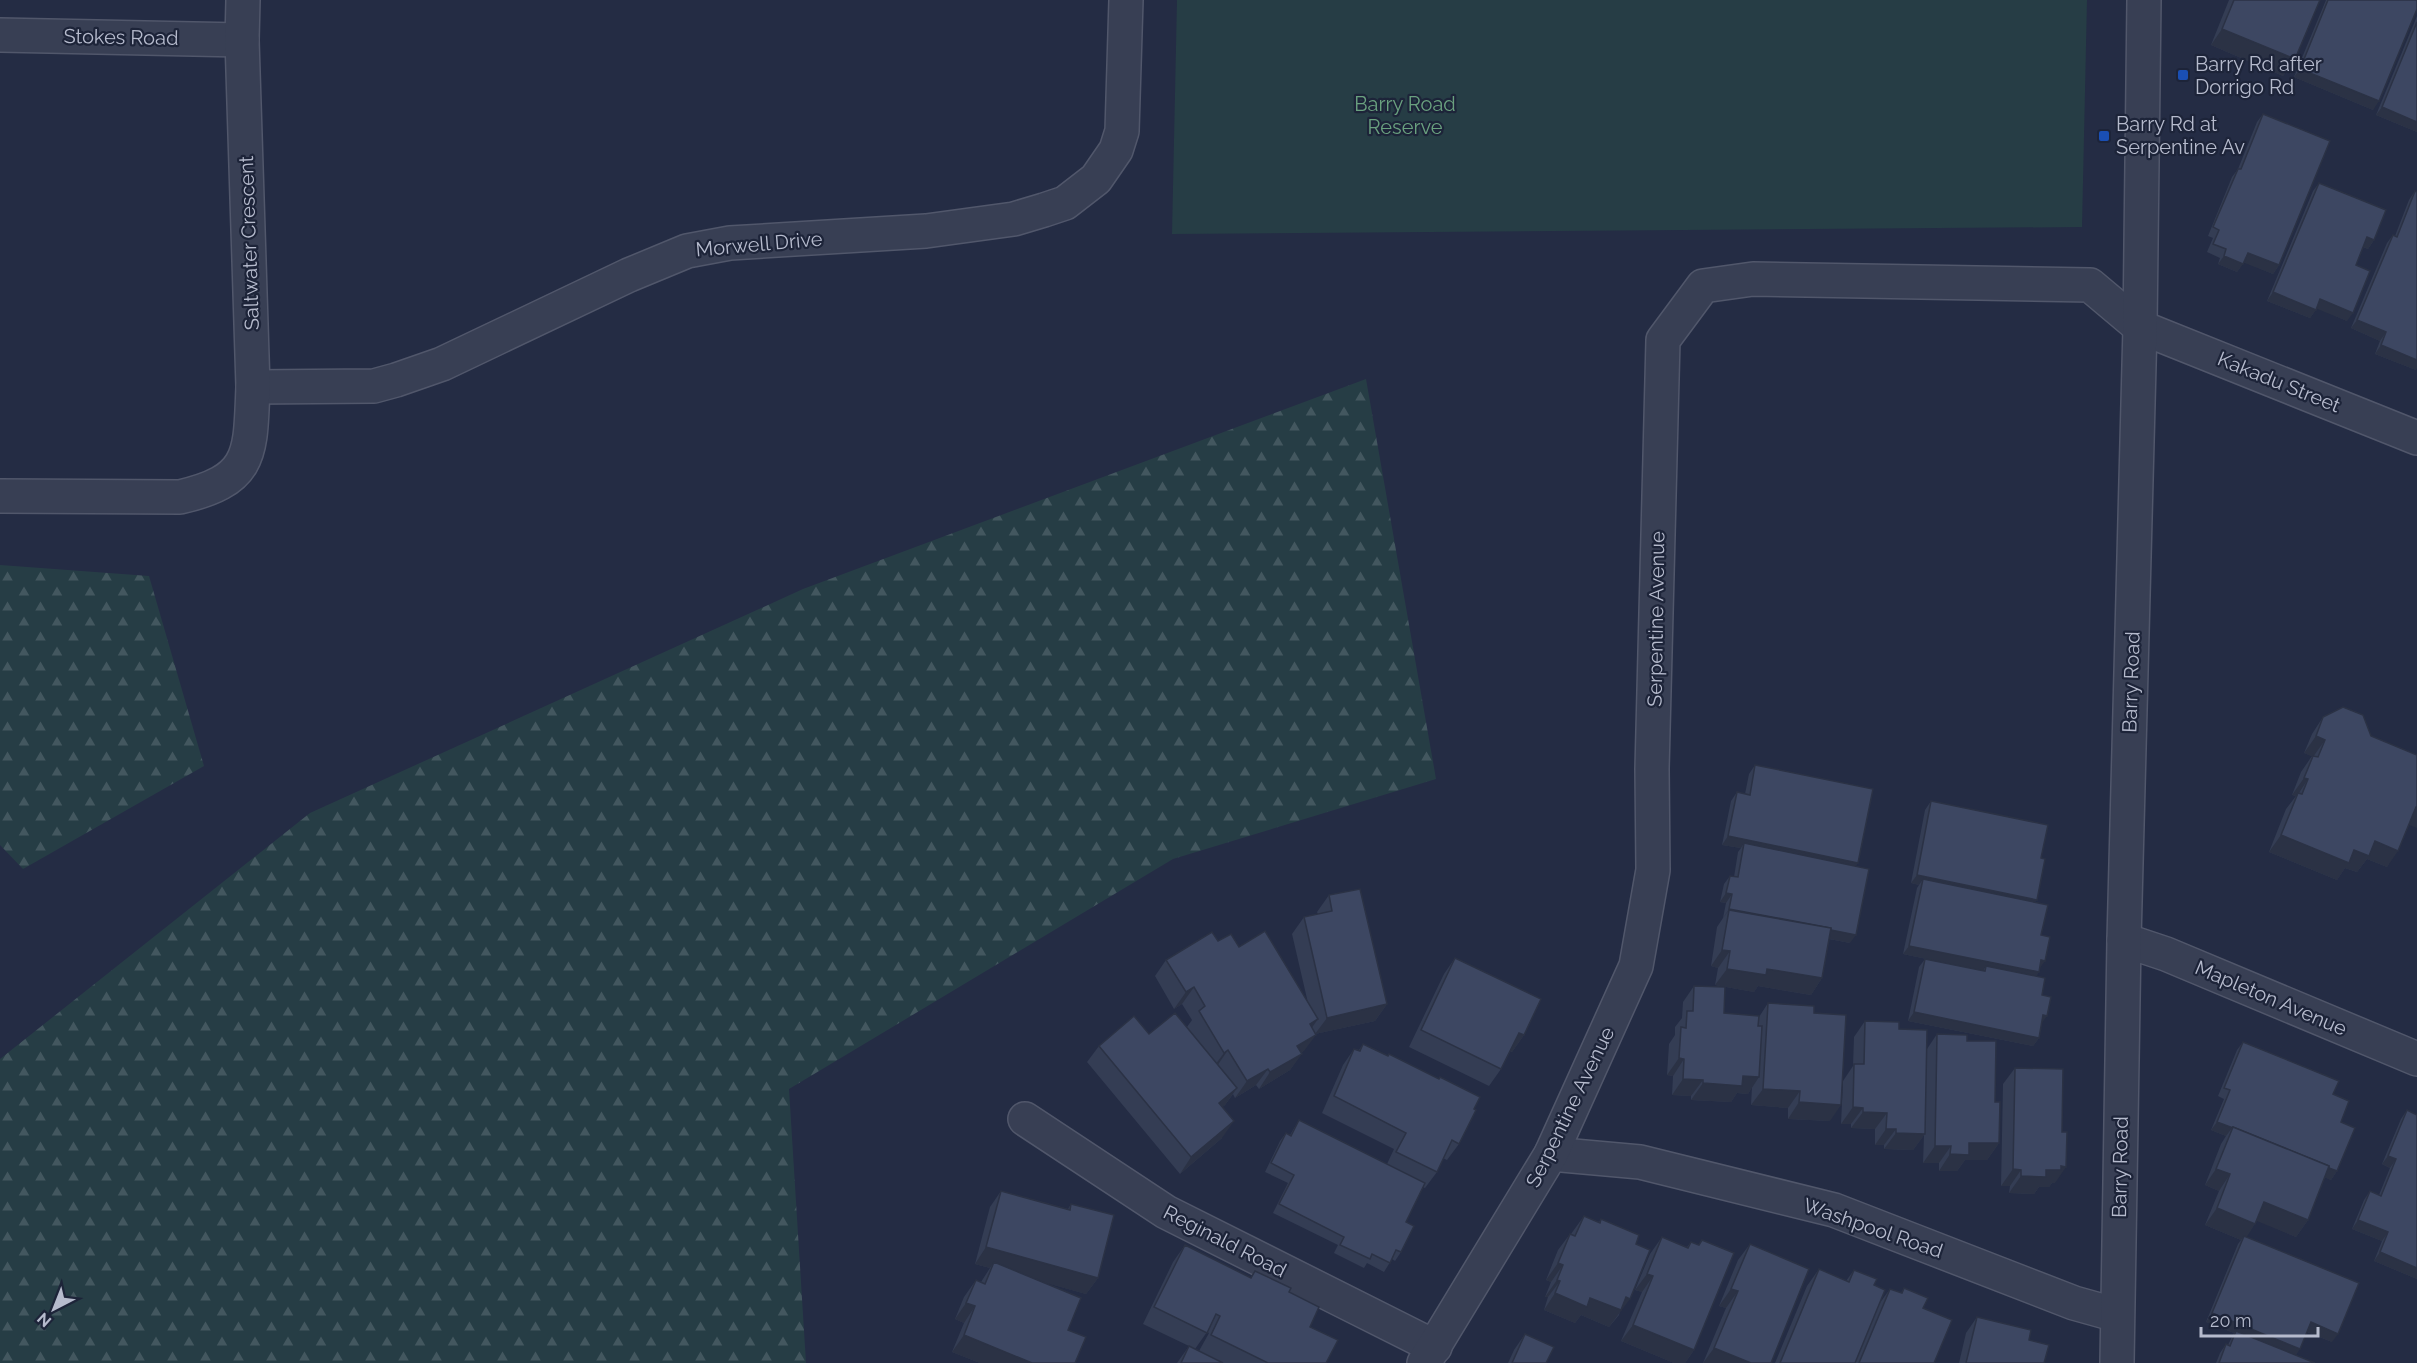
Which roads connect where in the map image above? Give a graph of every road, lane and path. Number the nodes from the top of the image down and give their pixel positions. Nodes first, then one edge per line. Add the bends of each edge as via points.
1 (243, 0) edge
2 (1126, 0) edge
3 (2144, 0) edge
4 (0, 35) edge
5 (242, 40) junction
6 (2140, 327) junction
7 (253, 387) junction
8 (2417, 438) edge
9 (0, 496) edge
10 (2124, 940) junction
11 (2417, 1059) edge
12 (1025, 1119) dead end
13 (1551, 1154) junction
14 (2117, 1316) junction
15 (1430, 1355) edge
16 (2117, 1363) edge

1 - 5 street, Saltwater Crescent
2 - 7 street, Morwell Drive via 1122,131 1116,150 1096,179 1065,203 1014,219 926,231 730,243 687,250 420,373 374,386
3 - 6 street, Barry Road
4 - 5 street, Stokes Road
5 - 7 street, Saltwater Crescent
6 - 8 street, Kakadu Street
6 - 10 street, Barry Road
6 - 13 street, Serpentine Avenue via 2090,285 1753,279 1703,286 1663,340 1653,870 1636,966
7 - 9 street, Saltwater Crescent via 251,437 244,461 228,479 207,491 180,497
10 - 11 street, Mapleton Avenue
10 - 14 street, Barry Road
12 - 15 street, Reginald Road via 1166,1212
13 - 14 street, Washpool Road via 1640,1162 1834,1210
13 - 15 street, Serpentine Avenue
14 - 16 street, Barry Road

